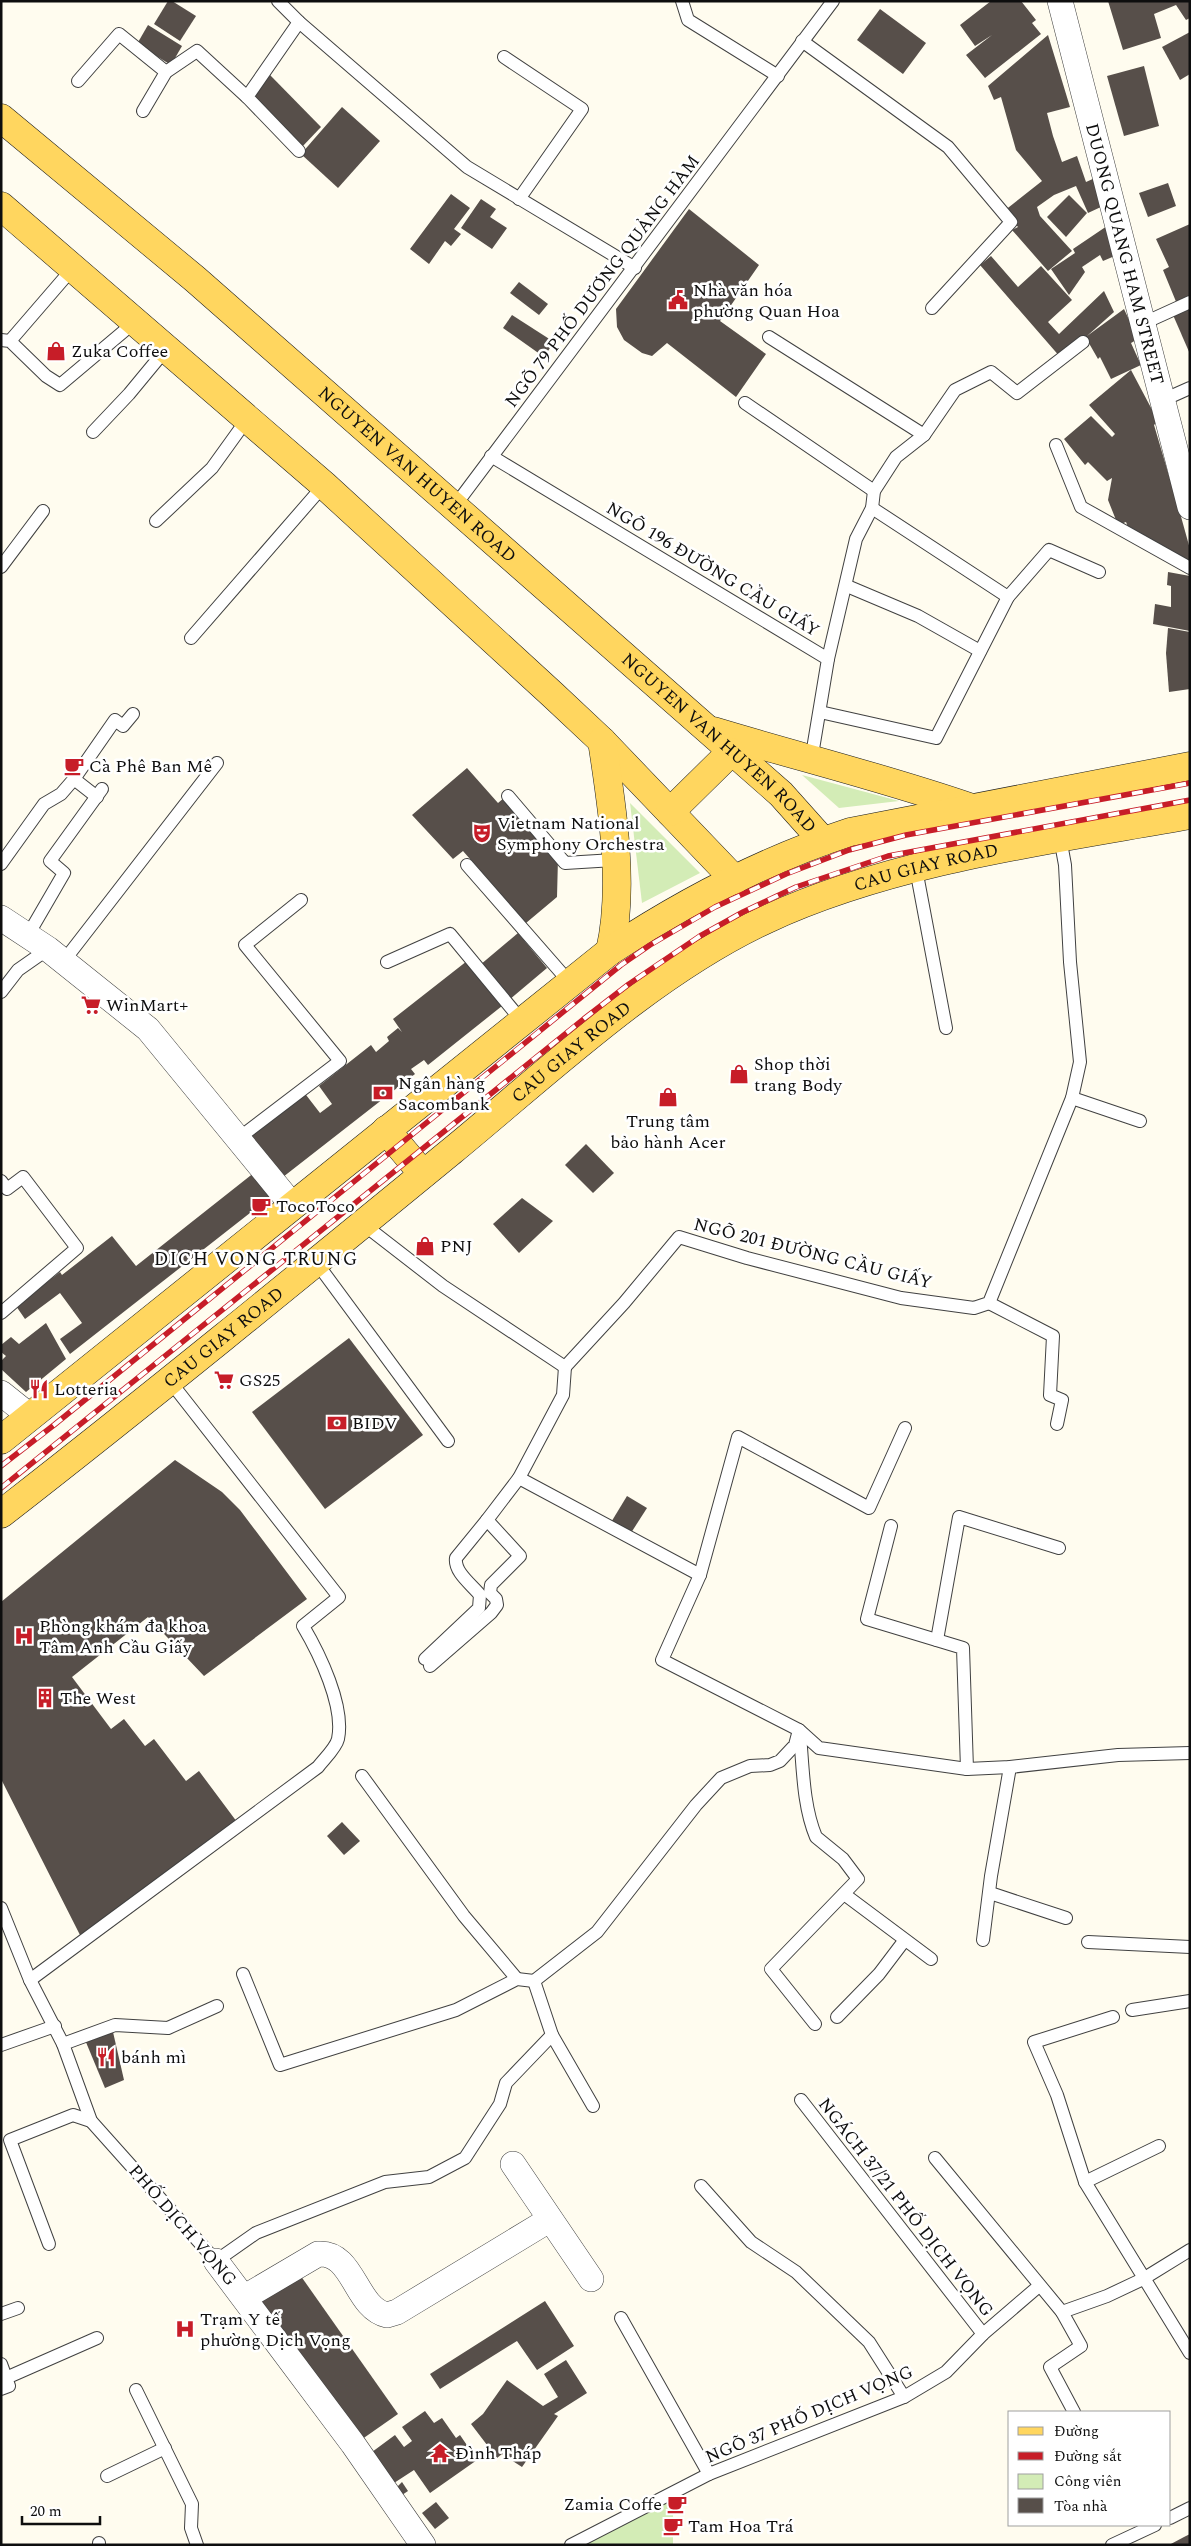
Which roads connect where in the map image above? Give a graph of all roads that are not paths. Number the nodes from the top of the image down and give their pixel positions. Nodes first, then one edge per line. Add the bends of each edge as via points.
1 (278, 1) edge
2 (682, 1) edge
3 (834, 1) edge
4 (1060, 1) edge
5 (299, 22) junction
6 (802, 41) junction
7 (504, 57) dead end
8 (166, 72) junction
9 (778, 76) junction
10 (78, 81) dead end
11 (247, 97) junction
12 (143, 111) dead end
13 (1, 118) edge
14 (299, 150) dead end
15 (519, 199) junction
16 (1, 206) edge
17 (73, 268) junction
18 (635, 268) junction
19 (1190, 302) edge
20 (932, 308) dead end
21 (136, 321) junction
22 (1144, 323) junction
23 (769, 337) dead end
24 (6, 340) edge
25 (1083, 342) dead end
26 (166, 348) junction
27 (1190, 388) edge
28 (1163, 400) junction
29 (745, 403) dead end
30 (248, 418) junction
31 (93, 432) dead end
32 (924, 435) junction
33 (1056, 444) dead end
34 (491, 456) junction
35 (324, 485) junction
36 (874, 491) junction
37 (454, 507) junction
38 (1190, 507) edge
39 (872, 508) junction
40 (43, 511) dead end
41 (156, 521) dead end
42 (1, 567) edge
43 (1190, 568) edge
44 (1099, 572) dead end
45 (847, 586) junction
46 (1008, 596) junction
47 (191, 638) dead end
48 (980, 651) junction
49 (828, 659) junction
50 (820, 712) junction
51 (133, 714) dead end
52 (705, 729) junction
53 (602, 741) junction
54 (731, 752) junction
55 (811, 761) junction
56 (217, 763) dead end
57 (1190, 766) edge
58 (74, 779) junction
59 (508, 796) dead end
60 (974, 808) junction
61 (670, 812) junction
62 (1190, 815) edge
63 (1060, 838) junction
64 (823, 841) junction
65 (614, 860) junction
66 (1, 864) edge
67 (467, 865) dead end
68 (916, 869) junction
69 (735, 880) junction
70 (301, 900) dead end
71 (1, 918) edge
72 (46, 949) junction
73 (610, 951) junction
74 (387, 962) dead end
75 (571, 984) junction
76 (1, 992) edge
77 (522, 1021) junction
78 (946, 1028) dead end
79 (1072, 1098) junction
80 (1140, 1121) dead end
81 (386, 1130) junction
82 (240, 1138) junction
83 (423, 1174) junction
84 (1, 1182) edge
85 (293, 1206) junction
86 (363, 1224) junction
87 (316, 1262) junction
88 (989, 1303) junction
89 (1, 1313) edge
90 (565, 1367) junction
91 (169, 1380) junction
92 (1, 1393) edge
93 (32, 1416) junction
94 (1057, 1424) dead end
95 (905, 1428) dead end
96 (1, 1440) edge
97 (448, 1441) dead end
98 (519, 1478) junction
99 (1, 1514) edge
100 (487, 1520) junction
101 (891, 1526) dead end
102 (1059, 1548) dead end
103 (700, 1575) junction
104 (937, 1640) junction
105 (800, 1730) junction
106 (1190, 1754) edge
107 (1010, 1767) junction
108 (967, 1769) junction
109 (362, 1776) dead end
110 (990, 1893) junction
111 (844, 1894) junction
112 (1, 1908) edge
113 (1066, 1918) dead end
114 (904, 1940) junction
115 (983, 1940) dead end
116 (1088, 1942) dead end
117 (1190, 1947) edge
118 (931, 1958) dead end
119 (243, 1974) dead end
120 (517, 1979) junction
121 (30, 1980) junction
122 (534, 1981) junction
123 (1190, 2001) edge
124 (217, 2006) dead end
125 (1132, 2010) dead end
126 (1113, 2017) dead end
127 (837, 2018) dead end
128 (815, 2024) dead end
129 (55, 2026) junction
130 (552, 2035) junction
131 (63, 2044) junction
132 (1, 2045) edge
133 (801, 2100) dead end
134 (593, 2106) dead end
135 (91, 2121) junction
136 (1160, 2146) dead end
137 (935, 2158) dead end
138 (513, 2164) dead end
139 (1085, 2182) junction
140 (701, 2186) dead end
141 (549, 2220) junction
142 (49, 2244) dead end
143 (1190, 2250) edge
144 (216, 2261) junction
145 (591, 2279) dead end
146 (1143, 2279) junction
147 (1039, 2286) junction
148 (245, 2297) junction
149 (18, 2308) dead end
150 (1062, 2312) junction
151 (1, 2314) edge
152 (621, 2318) dead end
153 (983, 2334) junction
154 (97, 2338) dead end
155 (1190, 2353) edge
156 (1, 2364) edge
157 (4, 2384) edge
158 (136, 2390) dead end
159 (904, 2397) junction
160 (1073, 2411) edge
161 (165, 2448) junction
162 (708, 2474) junction
163 (107, 2476) dead end
164 (1190, 2508) edge
165 (1171, 2518) edge
166 (1153, 2526) edge
167 (197, 2545) edge
168 (423, 2545) edge
169 (571, 2545) edge
170 (1112, 2545) edge

1 - 5 lane
2 - 9 lane via 688,20
3 - 6 lane, NGÕ 79 PHỐ DƯƠNG QUẢNG HÀM
4 - 22 street, DUONG QUANG HAM STREET
5 - 11 lane
5 - 15 lane via 467,167
6 - 9 lane, NGÕ 79 PHỐ DƯƠNG QUẢNG HÀM
6 - 20 lane via 948,147 1011,222
7 - 15 lane via 582,109
8 - 10 lane via 119,34
8 - 11 lane via 197,51
8 - 12 lane
9 - 18 lane, NGÕ 79 PHỐ DƯƠNG QUẢNG HÀM
11 - 14 lane
13 - 37 main road, NGUYEN VAN HUYEN ROAD via 195,279
15 - 18 lane
16 - 17 main road
17 - 21 main road
17 - 24 lane
18 - 34 lane, NGÕ 79 PHỐ DƯƠNG QUẢNG HÀM
19 - 22 lane
21 - 24 lane via 60,385
21 - 26 main road
22 - 28 street, DUONG QUANG HAM STREET
23 - 32 lane
25 - 32 lane via 1017,393 991,372 955,390
26 - 30 main road
26 - 31 lane
27 - 28 lane
28 - 38 street, DUONG QUANG HAM STREET
29 - 36 lane
30 - 35 main road
30 - 41 lane via 212,468
32 - 36 lane via 896,457
33 - 43 lane via 1081,507
34 - 37 lane, NGÕ 79 PHỐ DƯƠNG QUẢNG HÀM
34 - 49 lane, NGÕ 196 ĐƯỜNG CẦU GIẤY
35 - 47 lane
35 - 53 main road
36 - 39 lane
37 - 52 main road, NGUYEN VAN HUYEN ROAD
39 - 45 lane via 856,539
39 - 46 lane
40 - 42 lane
44 - 46 lane via 1049,550
45 - 48 lane via 918,616
45 - 49 lane
46 - 48 lane
48 - 50 lane via 936,738
49 - 50 lane, NGÕ 196 ĐƯỜNG CẦU GIẤY
50 - 55 lane, NGÕ 196 ĐƯỜNG CẦU GIẤY
51 - 58 lane via 123,726 115,720
52 - 54 main road, NGUYEN VAN HUYEN ROAD
52 - 55 main road
53 - 61 main road
53 - 65 main road via 613,807
54 - 61 main road
54 - 64 main road, NGUYEN VAN HUYEN ROAD via 781,794
55 - 60 main road via 900,784
56 - 72 lane
57 - 60 main road
58 - 66 lane via 61,794 44,804
58 - 72 lane via 99,793 50,861 64,873
59 - 65 lane via 565,863
60 - 64 main road via 898,821
61 - 69 main road
62 - 63 main road, CAU GIAY ROAD
63 - 68 main road, CAU GIAY ROAD
63 - 79 lane via 1065,865 1080,1062
64 - 69 main road
65 - 73 main road via 615,928
67 - 75 lane
68 - 78 lane
68 - 83 main road, CAU GIAY ROAD via 859,883 811,900 714,947 606,1024
69 - 73 main road
70 - 82 lane via 245,945 340,1060
71 - 72 street
72 - 76 lane via 18,970
72 - 82 street via 148,1029
73 - 75 main road
74 - 77 lane via 450,934
75 - 77 main road
77 - 81 main road
79 - 80 lane
79 - 88 lane
81 - 83 main road
81 - 85 main road
82 - 85 street
83 - 86 main road, CAU GIAY ROAD
84 - 89 lane via 7,1189 23,1178 76,1248
85 - 93 main road
86 - 87 main road, CAU GIAY ROAD
86 - 90 lane via 443,1286
87 - 91 main road, CAU GIAY ROAD
87 - 97 lane
88 - 90 lane, NGÕ 201 ĐƯỜNG CẦU GIẤY via 974,1308 901,1298 679,1237
88 - 94 lane via 1053,1336 1050,1396 1062,1400
90 - 98 lane via 562,1396
91 - 99 main road, CAU GIAY ROAD
91 - 121 lane via 340,1596 303,1626 329,1678 337,1711 338,1740 318,1767
92 - 93 street
93 - 96 main road
95 - 103 lane via 869,1508 738,1437
98 - 100 lane
98 - 103 lane
100 - 100 lane via 455,1562 457,1569 480,1594 479,1608 428,1662 491,1613 497,1606 490,1593 491,1585 520,1556
101 - 104 lane via 866,1619
102 - 104 lane via 959,1517
103 - 105 lane via 662,1660
104 - 108 lane via 963,1648
105 - 108 lane via 820,1748
105 - 111 lane via 808,1812 816,1837 843,1859 858,1879
105 - 122 lane via 795,1745 780,1761 750,1766 721,1778 696,1805 597,1932
106 - 107 lane via 1118,1755
107 - 108 lane
107 - 110 lane
109 - 120 lane via 464,1916
110 - 113 lane
110 - 115 lane
111 - 114 lane
111 - 128 lane via 771,1969
112 - 121 lane, PHỐ DỊCH VỌNG
114 - 118 lane
114 - 127 lane via 879,1974
116 - 117 lane
119 - 120 lane via 280,2065 456,2010
120 - 122 lane
121 - 129 lane, PHỐ DỊCH VỌNG
122 - 130 lane
123 - 125 lane
124 - 131 lane via 168,2028 115,2025
126 - 139 lane via 1034,2042 1057,2095
129 - 131 lane, PHỐ DỊCH VỌNG
129 - 132 lane
130 - 134 lane
130 - 144 lane via 506,2083 500,2104 465,2158 429,2177 385,2182 256,2233
131 - 135 lane, PHỐ DỊCH VỌNG
133 - 153 lane, NGÁCH 37/21 PHỐ DỊCH VỌNG
135 - 142 lane via 72,2116 10,2140
135 - 144 lane, PHỐ DỊCH VỌNG
136 - 139 lane
137 - 147 lane
138 - 141 street
139 - 146 lane
140 - 159 lane via 751,2242 796,2272 869,2342
141 - 145 street
141 - 148 street via 397,2312 381,2313 373,2307 339,2259 329,2253 318,2254
143 - 146 lane
144 - 148 street, PHỐ DỊCH VỌNG
146 - 150 lane
146 - 155 lane
147 - 150 lane
147 - 153 lane, NGÕ 37 PHỐ DỊCH VỌNG
148 - 168 street, PHỐ DỊCH VỌNG via 354,2444
149 - 151 lane
150 - 160 lane via 1081,2346 1050,2367
152 - 162 lane
153 - 159 lane, NGÕ 37 PHỐ DỊCH VỌNG via 946,2372
154 - 157 lane
156 - 157 lane
158 - 161 lane
159 - 162 lane, NGÕ 37 PHỐ DỊCH VỌNG
161 - 163 lane
161 - 167 lane via 192,2504 191,2528
162 - 169 lane, NGÕ 37 PHỐ DỊCH VỌNG
164 - 165 lane
166 - 170 lane

